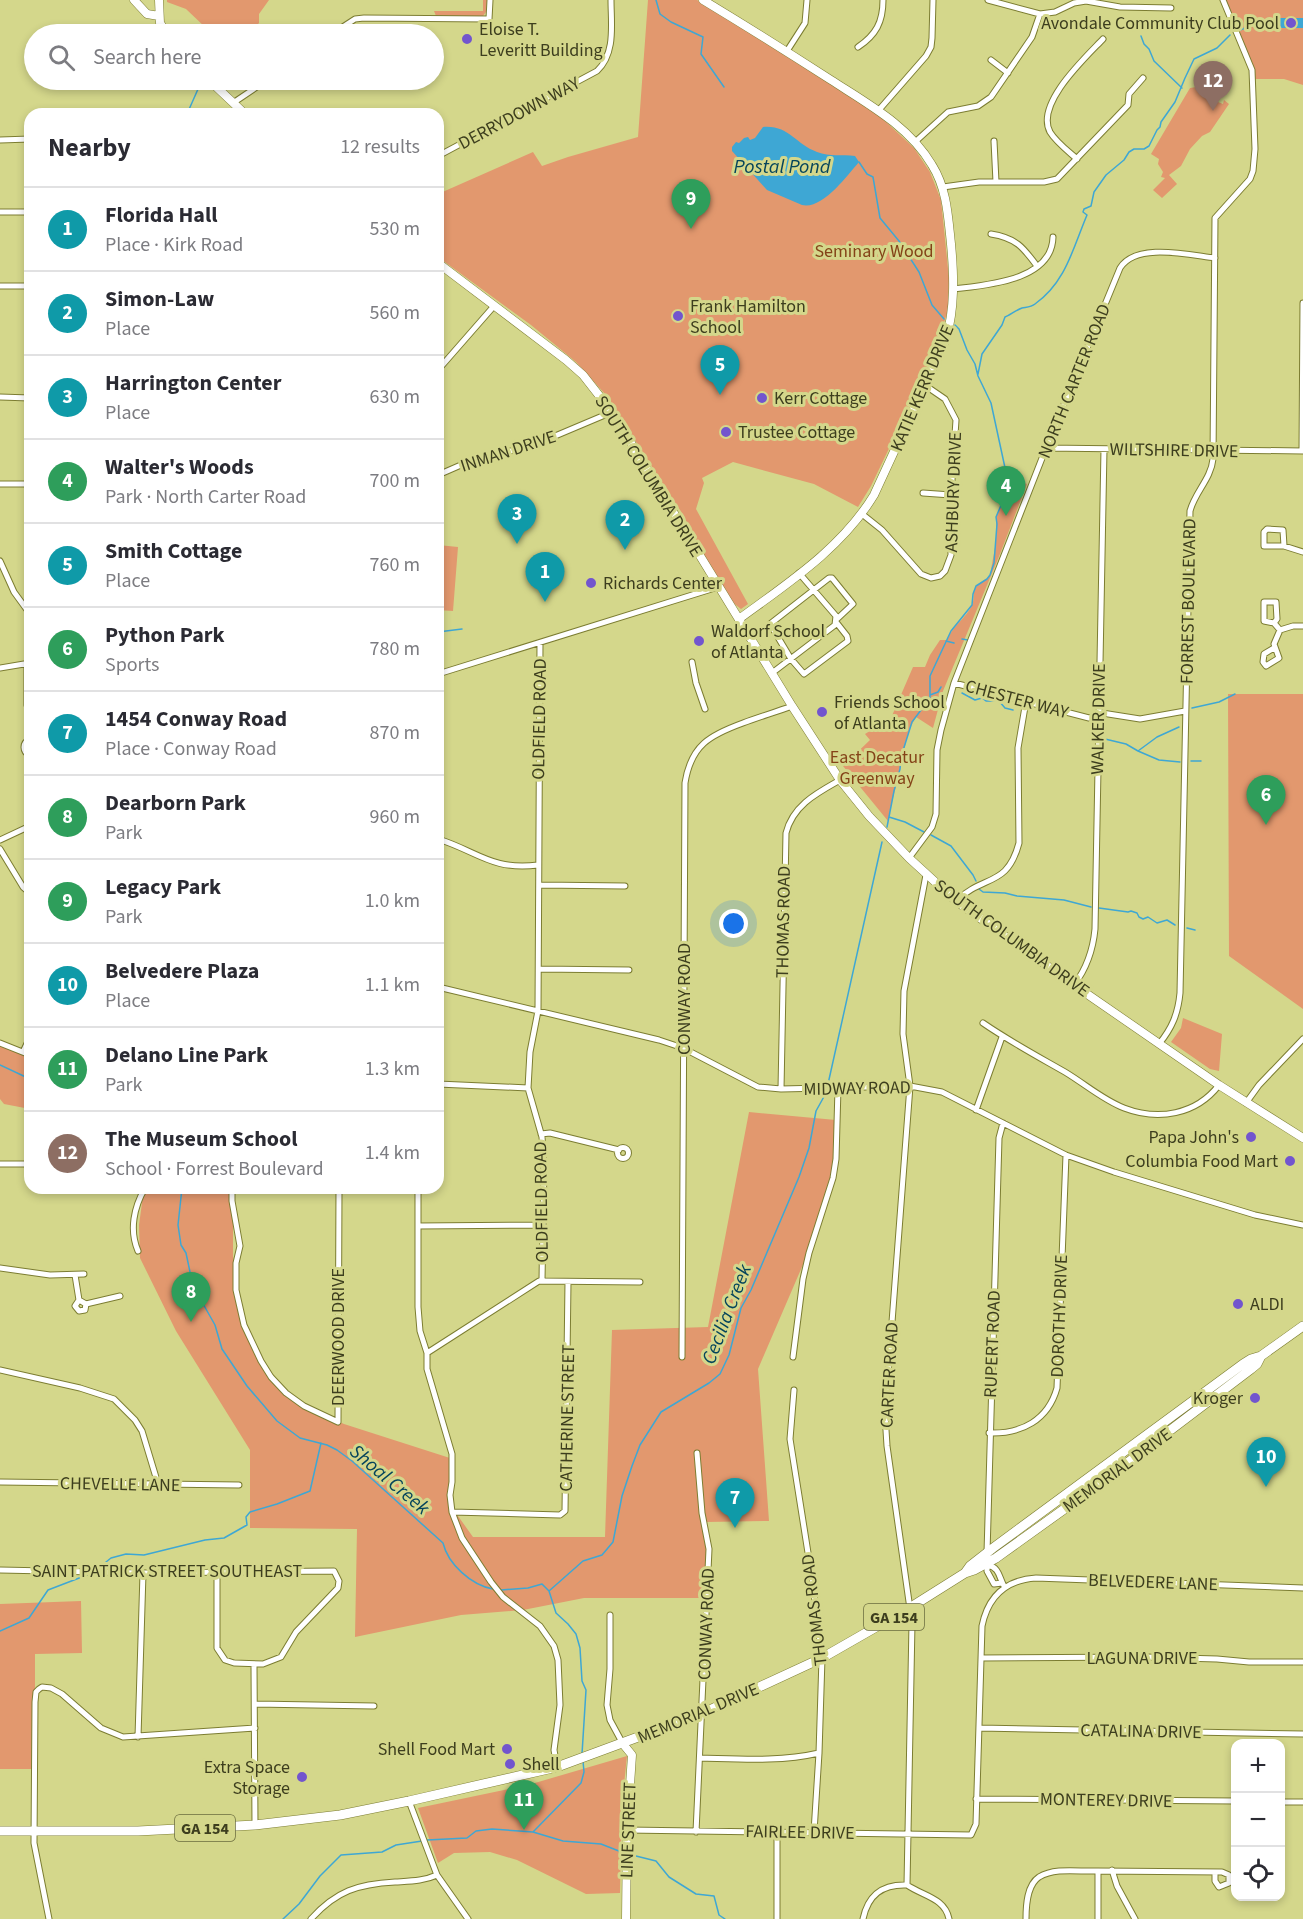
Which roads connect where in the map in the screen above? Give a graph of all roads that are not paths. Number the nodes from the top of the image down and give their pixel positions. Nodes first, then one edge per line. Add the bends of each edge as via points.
1 (134, 0) edge
2 (159, 0) edge
3 (490, 0) edge
4 (611, 0) edge
5 (703, 0) edge
6 (807, 0) edge
7 (883, 0) edge
8 (933, 0) edge
9 (988, 0) edge
10 (1223, 0) edge
11 (1171, 8) dead end
12 (1040, 14) junction
13 (159, 16) junction
14 (161, 24) edge
15 (347, 24) edge
16 (1102, 39) dead end
17 (858, 47) dead end
18 (787, 51) junction
19 (991, 60) dead end
20 (1008, 73) junction
21 (1143, 78) dead end
22 (219, 90) edge
23 (252, 90) edge
24 (233, 103) junction
25 (238, 108) edge
26 (878, 111) junction
27 (24, 139) edge
28 (0, 140) edge
29 (994, 141) dead end
30 (915, 142) junction
31 (444, 153) edge
32 (1077, 159) junction
33 (996, 182) junction
34 (943, 187) junction
35 (0, 212) edge
36 (24, 212) edge
37 (991, 234) dead end
38 (1053, 237) dead end
39 (1215, 258) junction
40 (1037, 266) junction
41 (444, 268) edge
42 (0, 286) edge
43 (24, 286) edge
44 (954, 289) junction
45 (1303, 303) edge
46 (494, 306) junction
47 (445, 362) edge
48 (926, 386) junction
49 (0, 397) edge
50 (24, 398) edge
51 (612, 412) junction
52 (1046, 448) junction
53 (1104, 449) junction
54 (1214, 451) junction
55 (1302, 451) edge
56 (444, 472) edge
57 (0, 484) edge
58 (24, 484) edge
59 (923, 493) dead end
60 (951, 495) junction
61 (862, 514) junction
62 (1284, 546) junction
63 (1303, 552) edge
64 (0, 561) edge
65 (799, 573) junction
66 (718, 587) junction
67 (814, 589) junction
68 (24, 606) edge
69 (739, 619) junction
70 (837, 620) junction
71 (1274, 622) dead end
72 (1303, 626) edge
73 (1280, 630) junction
74 (540, 643) junction
75 (1274, 648) dead end
76 (790, 658) junction
77 (692, 662) dead end
78 (24, 664) edge
79 (0, 668) edge
80 (444, 672) edge
81 (772, 673) junction
82 (954, 683) junction
83 (1026, 701) junction
84 (792, 706) junction
85 (705, 709) dead end
86 (1185, 711) junction
87 (1098, 716) junction
88 (840, 780) junction
89 (24, 829) edge
90 (0, 840) edge
91 (444, 842) edge
92 (0, 849) edge
93 (909, 858) junction
94 (538, 865) junction
95 (926, 875) junction
96 (540, 885) junction
97 (625, 886) dead end
98 (24, 888) edge
99 (956, 901) junction
100 (539, 969) junction
101 (630, 970) dead end
102 (1074, 985) junction
103 (444, 988) edge
104 (538, 1011) junction
105 (982, 1023) dead end
106 (1002, 1037) junction
107 (1303, 1039) edge
108 (0, 1043) edge
109 (1160, 1044) junction
110 (683, 1048) junction
111 (23, 1052) edge
112 (444, 1084) edge
113 (1219, 1085) junction
114 (910, 1086) junction
115 (528, 1088) junction
116 (838, 1088) junction
117 (781, 1089) junction
118 (1246, 1102) junction
119 (976, 1110) junction
120 (1003, 1123) junction
121 (541, 1134) junction
122 (1303, 1138) edge
123 (619, 1150) dead end
124 (1066, 1155) junction
125 (0, 1164) edge
126 (24, 1164) edge
127 (142, 1194) edge
128 (232, 1194) edge
129 (339, 1194) edge
130 (418, 1194) edge
131 (543, 1225) junction
132 (1303, 1225) edge
133 (418, 1226) junction
134 (138, 1251) dead end
135 (0, 1268) edge
136 (84, 1274) dead end
137 (75, 1275) junction
138 (542, 1280) junction
139 (568, 1282) junction
140 (640, 1282) dead end
141 (120, 1296) dead end
142 (79, 1300) junction
143 (86, 1304) junction
144 (1303, 1326) edge
145 (427, 1353) junction
146 (682, 1357) dead end
147 (793, 1357) dead end
148 (0, 1370) edge
149 (794, 1390) dead end
150 (989, 1433) junction
151 (696, 1453) dead end
152 (0, 1482) edge
153 (158, 1484) junction
154 (239, 1485) dead end
155 (452, 1512) junction
156 (988, 1560) junction
157 (0, 1570) edge
158 (217, 1572) junction
159 (143, 1573) junction
160 (1004, 1585) junction
161 (1303, 1588) edge
162 (911, 1607) junction
163 (610, 1615) dead end
164 (822, 1658) junction
165 (981, 1658) junction
166 (1303, 1662) edge
167 (254, 1665) junction
168 (255, 1704) junction
169 (374, 1706) dead end
170 (703, 1713) junction
171 (255, 1728) junction
172 (979, 1728) junction
173 (1303, 1734) edge
174 (138, 1737) junction
175 (623, 1744) junction
176 (819, 1754) junction
177 (700, 1758) junction
178 (556, 1767) junction
179 (976, 1799) junction
180 (409, 1801) junction
181 (1231, 1801) edge
182 (1285, 1802) edge
183 (1303, 1802) edge
184 (255, 1824) junction
185 (627, 1830) junction
186 (0, 1831) edge
187 (35, 1832) junction
188 (696, 1832) junction
189 (777, 1832) junction
190 (814, 1832) junction
191 (908, 1834) junction
192 (1112, 1870) junction
193 (1098, 1871) junction
194 (1215, 1872) dead end
195 (437, 1875) junction
196 (907, 1885) junction
197 (49, 1919) edge
198 (311, 1919) edge
199 (468, 1919) edge
200 (626, 1919) edge
201 (777, 1919) edge
202 (863, 1919) edge
203 (949, 1919) edge
204 (1026, 1919) edge
205 (1098, 1919) edge
206 (1135, 1919) edge

1 - 13 main road via 147,14
2 - 13 main road
3 - 15 street via 489,19 364,18
4 - 31 street, DERRYDOWN WAY via 611,43 608,57 597,71
5 - 18 main road, KATIE KERR DRIVE
6 - 18 street via 804,23
7 - 17 street via 877,30
8 - 26 street via 931,47
9 - 12 street
10 - 39 street, FORREST BOULEVARD via 1252,70 1255,149 1250,179 1215,218
11 - 12 street via 1120,7 1086,1
12 - 20 street via 1032,37
13 - 14 main road
16 - 32 street via 1071,73 1047,111 1051,132
18 - 26 main road, KATIE KERR DRIVE
19 - 20 street
20 - 30 street via 986,102 948,112
21 - 32 street via 1129,94 1128,105
22 - 24 main road
23 - 24 street
24 - 25 main road
26 - 30 main road, KATIE KERR DRIVE
27 - 28 street
29 - 33 street
30 - 34 main road, KATIE KERR DRIVE
32 - 33 street via 1057,179
33 - 34 street
34 - 44 main road, KATIE KERR DRIVE
35 - 36 street
37 - 40 street via 1016,242
38 - 40 street via 1048,256
39 - 52 street, NORTH CARTER ROAD via 1149,251 1124,261
39 - 54 street, FORREST BOULEVARD
40 - 44 street via 1015,279
41 - 46 main road, SOUTH COLUMBIA DRIVE
42 - 43 street
44 - 48 main road, KATIE KERR DRIVE via 949,330
45 - 55 street
46 - 47 street
46 - 51 main road, SOUTH COLUMBIA DRIVE via 582,375
48 - 60 street, ASHBURY DRIVE via 945,399 956,420
48 - 61 main road, KATIE KERR DRIVE
49 - 50 street
51 - 56 street, INMAN DRIVE via 529,447 477,458
51 - 66 main road, SOUTH COLUMBIA DRIVE
52 - 53 street, WILTSHIRE DRIVE
52 - 82 street, NORTH CARTER ROAD
53 - 54 street, WILTSHIRE DRIVE
53 - 87 street, WALKER DRIVE
54 - 55 street, WILTSHIRE DRIVE
54 - 86 street, FORREST BOULEVARD via 1210,473 1190,511
57 - 58 street
59 - 60 street
60 - 61 street, ASHBURY DRIVE via 949,564 940,576 931,578 921,574 882,530
61 - 65 main road, KATIE KERR DRIVE via 841,539
62 - 62 street via 1264,546 1264,532 1283,530
62 - 63 street
64 - 68 street
65 - 67 street
65 - 69 main road, KATIE KERR DRIVE
66 - 69 main road, SOUTH COLUMBIA DRIVE
66 - 74 street
67 - 70 street
67 - 70 street via 832,578 852,603
67 - 76 street via 770,624
69 - 81 main road, SOUTH COLUMBIA DRIVE
70 - 76 street
70 - 76 street via 848,641 804,674
71 - 73 street
72 - 73 street
73 - 75 street
74 - 80 street
74 - 94 street, OLDFIELD ROAD
76 - 81 street
77 - 85 street
78 - 79 street
81 - 84 main road, SOUTH COLUMBIA DRIVE
82 - 83 street, CHESTER WAY
82 - 93 street, NORTH CARTER ROAD via 937,750 936,814 932,827
83 - 87 street, CHESTER WAY via 1089,718
83 - 99 street via 1018,748 1016,857 994,880 978,885
84 - 88 main road, SOUTH COLUMBIA DRIVE
84 - 110 street, CONWAY ROAD via 706,739 688,768
86 - 87 street, CHESTER WAY via 1140,719 1102,713
86 - 109 street, FORREST BOULEVARD via 1180,993 1174,1022
87 - 102 street, WALKER DRIVE via 1094,941
88 - 93 main road, SOUTH COLUMBIA DRIVE
88 - 117 street, THOMAS ROAD via 802,804 788,823 786,833
89 - 90 street
91 - 94 street via 503,865
92 - 98 street
93 - 95 main road, SOUTH COLUMBIA DRIVE
94 - 96 street, OLDFIELD ROAD
95 - 99 main road, SOUTH COLUMBIA DRIVE
95 - 114 street, CARTER ROAD via 904,991 903,1034
96 - 97 street
96 - 100 street, OLDFIELD ROAD
99 - 102 main road, SOUTH COLUMBIA DRIVE
100 - 101 street
100 - 104 street, OLDFIELD ROAD
102 - 109 main road, SOUTH COLUMBIA DRIVE
103 - 104 street, MIDWAY ROAD
104 - 110 street, MIDWAY ROAD
104 - 115 street, OLDFIELD ROAD
105 - 106 street
106 - 113 street via 1110,1101 1137,1111 1184,1112
106 - 119 street
107 - 118 street
108 - 111 street
109 - 113 main road, SOUTH COLUMBIA DRIVE
110 - 117 street, MIDWAY ROAD via 758,1087
110 - 146 street, CONWAY ROAD
112 - 115 street
113 - 118 main road, SOUTH COLUMBIA DRIVE
114 - 116 street, MIDWAY ROAD
114 - 119 street, MIDWAY ROAD via 942,1092
114 - 162 street, CARTER ROAD via 885,1414
115 - 121 street, OLDFIELD ROAD
116 - 117 street, MIDWAY ROAD
116 - 147 street via 833,1178 803,1279
118 - 122 main road, SOUTH COLUMBIA DRIVE
119 - 120 street, MIDWAY ROAD
120 - 124 street, MIDWAY ROAD
120 - 150 street, RUPERT ROAD via 999,1138
121 - 123 street
121 - 131 street, OLDFIELD ROAD
124 - 132 street, MIDWAY ROAD via 1255,1215
124 - 150 street, DOROTHY DRIVE via 1054,1398 1040,1419 1029,1425
125 - 126 street
127 - 134 street via 133,1225
128 - 129 street, DEERWOOD DRIVE via 240,1246 236,1290 252,1343 271,1377 286,1393 315,1413 338,1422
130 - 133 street
131 - 133 street
131 - 138 street, OLDFIELD ROAD
133 - 145 street via 417,1307
135 - 137 street
136 - 137 street
137 - 142 street
138 - 139 street
138 - 145 street, OLDFIELD ROAD
139 - 140 street
139 - 155 street, CATHERINE STREET via 565,1511 560,1515
141 - 143 street
142 - 143 street
142 - 143 street via 75,1306 79,1311 85,1310
144 - 156 main road, MEMORIAL DRIVE / GA 154 via 1243,1364
145 - 155 street via 430,1382 452,1454
148 - 153 street via 114,1399 142,1431
149 - 164 street, THOMAS ROAD via 790,1440
150 - 156 street, RUPERT ROAD
151 - 170 street, CONWAY ROAD via 709,1549
152 - 153 street, CHEVELLE LANE
153 - 154 street, CHEVELLE LANE
155 - 178 street via 462,1538 500,1593 540,1626 554,1646 560,1706 554,1750
156 - 160 street via 987,1571 994,1584
156 - 162 main road, MEMORIAL DRIVE / GA 154 via 970,1566
157 - 159 street, SAINT PATRICK STREET SOUTHEAST
158 - 159 street, SAINT PATRICK STREET SOUTHEAST
158 - 167 street via 218,1653 228,1662
158 - 167 street, SAINT PATRICK STREET SOUTHEAST via 334,1571 339,1581 338,1588 296,1632 281,1657
159 - 174 street
160 - 161 street, BELVEDERE LANE via 1036,1578
160 - 165 street via 985,1610
162 - 164 main road, MEMORIAL DRIVE / GA 154
162 - 191 street, CARTER ROAD
163 - 175 street via 607,1705
164 - 170 main road, MEMORIAL DRIVE / GA 154
164 - 176 street, THOMAS ROAD
165 - 166 street, LAGUNA DRIVE via 1146,1657
165 - 172 street
167 - 168 street
168 - 169 street
168 - 171 street
170 - 175 main road, MEMORIAL DRIVE / GA 154
170 - 177 street, CONWAY ROAD
171 - 174 street
171 - 184 street
172 - 173 street, CATALINA DRIVE
172 - 179 street
174 - 187 street via 108,1732 51,1688 42,1687 36,1692
175 - 178 main road, MEMORIAL DRIVE / GA 154
175 - 185 main road, LINE STREET via 632,1755
176 - 177 street via 776,1760
176 - 190 street, THOMAS ROAD
177 - 188 street, CONWAY ROAD
178 - 180 main road, MEMORIAL DRIVE / GA 154
179 - 181 street, MONTEREY DRIVE
179 - 191 street, FAIRLEE DRIVE via 973,1833
180 - 184 main road, GA 154 via 340,1815
180 - 195 street
182 - 183 street
184 - 187 main road, GA 154
185 - 188 street, FAIRLEE DRIVE
185 - 200 main road, LINE STREET
186 - 187 main road, GA 154
187 - 197 street
188 - 189 street, FAIRLEE DRIVE
189 - 190 street, FAIRLEE DRIVE
189 - 201 street
190 - 191 street, FAIRLEE DRIVE
191 - 196 street, CARTER ROAD
192 - 193 street
192 - 194 street
192 - 206 street
193 - 204 street via 1056,1872 1037,1878 1027,1898
193 - 205 street
195 - 198 street via 426,1880 359,1886 341,1893
195 - 199 street
196 - 202 street via 892,1886 872,1896
196 - 203 street via 943,1904

